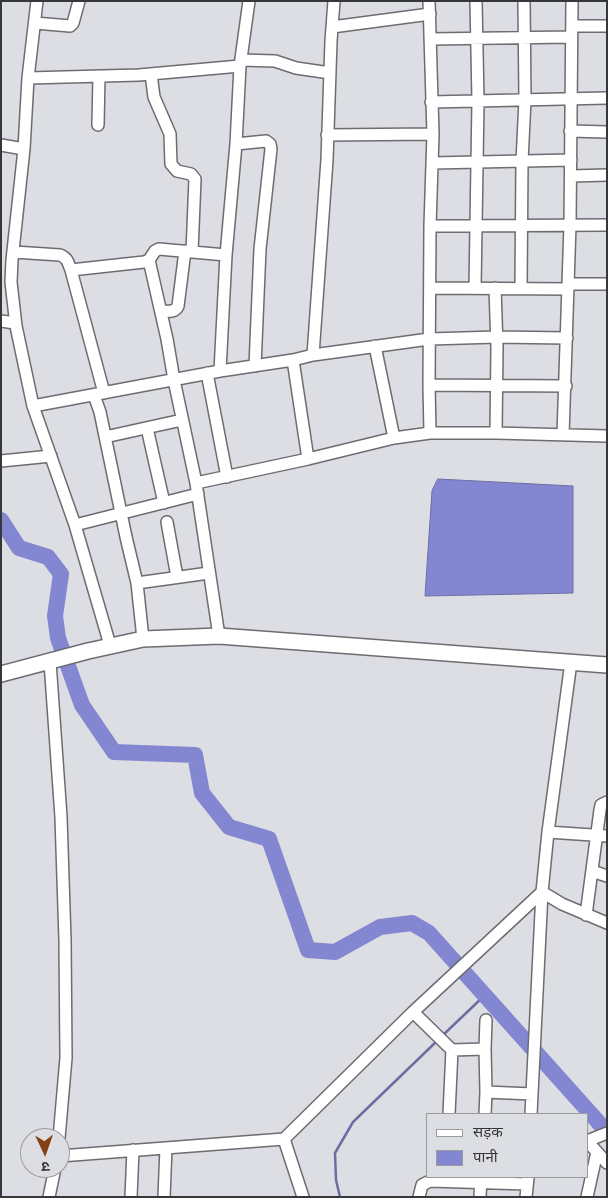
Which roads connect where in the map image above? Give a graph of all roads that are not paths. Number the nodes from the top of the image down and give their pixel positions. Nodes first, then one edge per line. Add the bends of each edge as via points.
1 (37, 1) edge
2 (79, 1) edge
3 (249, 1) edge
4 (334, 1) edge
5 (429, 1) edge
6 (476, 1) edge
7 (524, 1) edge
8 (572, 1) edge
9 (430, 14) junction
10 (35, 23) junction
11 (607, 26) edge
12 (332, 27) junction
13 (572, 32) junction
14 (525, 38) junction
15 (477, 39) junction
16 (430, 40) junction
17 (240, 63) junction
18 (330, 73) junction
19 (151, 74) junction
20 (99, 76) junction
21 (28, 78) junction
22 (607, 98) edge
23 (571, 99) junction
24 (525, 100) junction
25 (478, 101) junction
26 (431, 102) junction
27 (98, 126) dead end
28 (570, 132) junction
29 (607, 132) edge
30 (433, 134) junction
31 (327, 135) junction
32 (236, 144) junction
33 (1, 145) edge
34 (24, 149) junction
35 (571, 160) junction
36 (522, 161) junction
37 (477, 162) junction
38 (432, 163) junction
39 (607, 175) edge
40 (571, 176) junction
41 (570, 225) junction
42 (607, 225) edge
43 (430, 226) junction
44 (476, 226) junction
45 (521, 226) junction
46 (188, 252) junction
47 (226, 254) junction
48 (9, 256) edge
49 (149, 260) junction
50 (71, 270) junction
51 (607, 284) edge
52 (568, 286) junction
53 (430, 288) junction
54 (475, 288) junction
55 (495, 288) junction
56 (521, 288) junction
57 (161, 311) junction
58 (1, 321) edge
59 (15, 323) junction
60 (497, 337) junction
61 (567, 338) junction
62 (429, 339) junction
63 (375, 346) junction
64 (313, 355) junction
65 (293, 360) junction
66 (255, 366) junction
67 (220, 371) junction
68 (207, 373) junction
69 (174, 380) junction
70 (429, 385) junction
71 (496, 385) junction
72 (566, 386) junction
73 (99, 394) junction
74 (33, 406) junction
75 (182, 420) junction
76 (147, 428) junction
77 (496, 432) junction
78 (430, 433) junction
79 (563, 436) junction
80 (607, 436) edge
81 (104, 437) junction
82 (394, 438) junction
83 (50, 456) junction
84 (308, 459) junction
85 (1, 461) edge
86 (227, 477) junction
87 (197, 489) junction
88 (164, 503) junction
89 (121, 513) junction
90 (167, 522) dead end
91 (74, 525) junction
92 (209, 573) junction
93 (178, 577) junction
94 (137, 582) junction
95 (219, 636) junction
96 (143, 639) junction
97 (110, 645) junction
98 (54, 660) junction
99 (571, 662) junction
100 (607, 665) edge
101 (1, 674) edge
102 (607, 802) edge
103 (548, 832) junction
104 (601, 836) edge
105 (592, 871) junction
106 (607, 876) edge
107 (542, 892) junction
108 (586, 915) junction
109 (607, 923) edge
110 (413, 1012) junction
111 (486, 1020) dead end
112 (450, 1047) junction
113 (486, 1049) junction
114 (486, 1092) junction
115 (532, 1094) junction
116 (449, 1113) edge
117 (485, 1113) edge
118 (531, 1113) edge
119 (60, 1128) edge
120 (603, 1135) edge
121 (284, 1139) junction
122 (588, 1141) edge
123 (588, 1142) edge
124 (166, 1148) junction
125 (133, 1150) junction
126 (597, 1152) junction
127 (70, 1155) edge
128 (607, 1163) edge
129 (52, 1178) edge
130 (481, 1180) edge
131 (528, 1180) edge
132 (48, 1197) edge
133 (132, 1197) edge
134 (164, 1197) edge
135 (303, 1197) edge
136 (419, 1197) edge
137 (480, 1197) edge
138 (526, 1197) edge
139 (588, 1197) edge

1 - 10 street
2 - 10 street via 70,26
3 - 17 street
4 - 12 street
5 - 9 street
6 - 15 street
7 - 14 street
8 - 13 street
9 - 12 street
9 - 16 street
10 - 21 street
11 - 13 street
12 - 18 street
13 - 14 street
13 - 23 street
14 - 15 street
14 - 24 street
15 - 16 street
15 - 25 street
16 - 26 street
17 - 18 street via 276,61
17 - 19 street
17 - 32 street
18 - 31 street
19 - 20 street
19 - 46 street via 154,97 170,134 171,164 177,171 191,174 194,179
20 - 21 street
20 - 27 street
21 - 34 street
22 - 23 street
23 - 24 street
23 - 28 street
24 - 25 street
24 - 36 street
25 - 26 street
25 - 37 street
26 - 30 street
28 - 29 street
28 - 35 street
30 - 31 street
30 - 38 street
31 - 64 street
32 - 47 street
32 - 66 street via 266,141 271,149 260,249
33 - 34 street
34 - 48 street
35 - 36 street
35 - 40 street
36 - 37 street
36 - 45 street
37 - 38 street
37 - 44 street
38 - 43 street
39 - 40 street
40 - 41 street
41 - 42 street
41 - 45 street
41 - 52 street
43 - 44 street
43 - 53 street
44 - 45 street
44 - 54 street
45 - 56 street
46 - 47 street
46 - 49 street via 159,249
46 - 57 street via 178,306 173,311
47 - 67 street
48 - 50 street via 60,255 68,260
48 - 59 street
49 - 50 street
49 - 57 street
50 - 73 street
51 - 52 street
52 - 56 street
52 - 61 street
53 - 54 street
53 - 62 street
54 - 55 street
55 - 56 street
55 - 60 street
57 - 69 street
58 - 59 street
59 - 74 street
60 - 61 street
60 - 62 street
60 - 71 street
61 - 72 street
62 - 63 street
62 - 70 street
63 - 64 street
63 - 82 street
64 - 65 street
65 - 66 street
65 - 84 street
66 - 67 street
67 - 68 street
68 - 69 street
68 - 86 street
69 - 73 street
69 - 75 street
70 - 71 street
70 - 78 street
71 - 72 street
71 - 77 street
72 - 79 street
73 - 74 street
73 - 81 street
74 - 83 street
75 - 76 street
75 - 87 street
76 - 81 street
76 - 88 street
77 - 78 street
77 - 79 street
78 - 82 street
79 - 80 street
81 - 89 street
82 - 84 street
83 - 85 street
83 - 91 street
84 - 86 street
86 - 87 street
87 - 88 street
87 - 92 street
88 - 89 street
89 - 91 street
89 - 94 street
90 - 93 street
91 - 97 street
92 - 93 street
92 - 95 street
93 - 94 street
94 - 96 street
95 - 96 main road
95 - 99 main road
96 - 97 main road
97 - 98 main road
98 - 101 main road
98 - 119 street via 65,940 66,1058
99 - 100 main road
99 - 103 street
102 - 104 street via 601,805 600,810
103 - 104 street
103 - 107 street
104 - 105 street
105 - 106 street
105 - 108 street
107 - 108 street
107 - 110 street
107 - 115 street
108 - 109 street
110 - 112 street
110 - 121 street
111 - 113 street
112 - 113 street
112 - 116 street
113 - 114 street
114 - 115 street
114 - 117 street
115 - 118 street
120 - 122 street
121 - 124 street
121 - 135 street
123 - 126 street
124 - 125 street
124 - 134 street
125 - 127 street
125 - 133 street
126 - 128 street
126 - 139 street
129 - 132 street
130 - 131 street
130 - 136 street via 430,1181 422,1185
130 - 137 street
131 - 138 street

